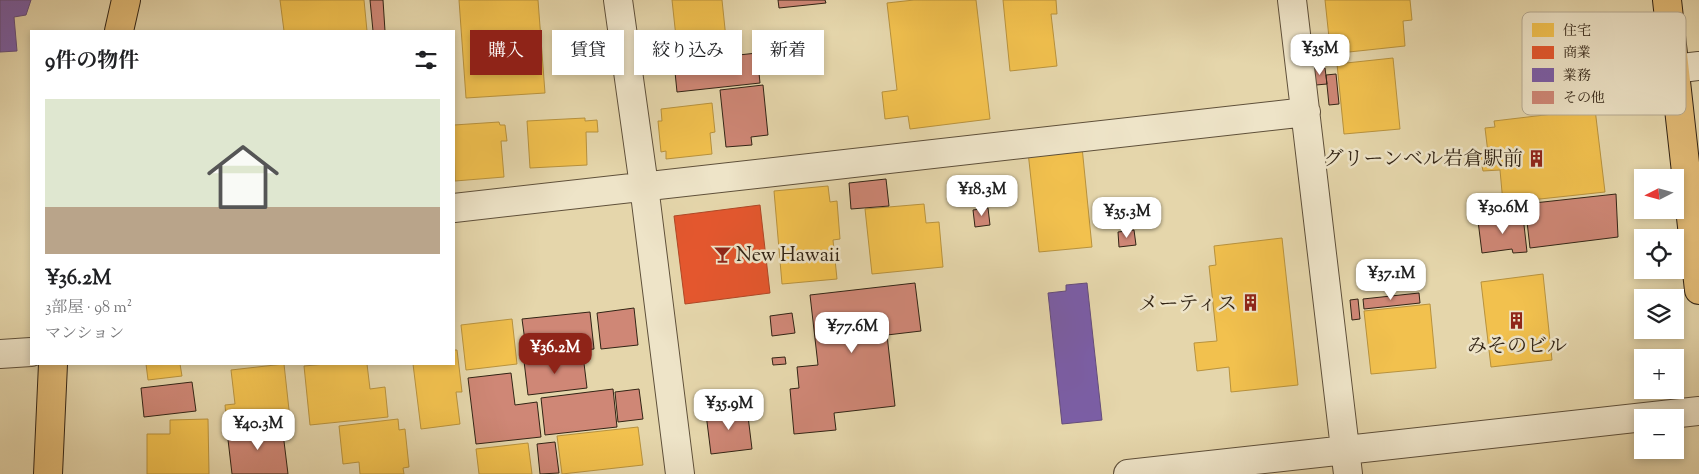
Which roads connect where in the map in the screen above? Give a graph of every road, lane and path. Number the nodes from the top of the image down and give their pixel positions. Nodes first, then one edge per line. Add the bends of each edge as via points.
1 (126, 0) edge
2 (618, 0) edge
3 (1292, 0) edge
4 (119, 30) edge
5 (1686, 67) edge
6 (1306, 112) junction
7 (644, 186) junction
8 (455, 208) edge
9 (1699, 290) edge
10 (30, 352) edge
11 (0, 354) edge
12 (53, 365) edge
13 (1699, 412) edge
14 (1347, 461) edge
15 (48, 474) edge
16 (680, 474) edge
17 (1128, 474) edge

1 - 4 main road
2 - 7 street
3 - 6 street
5 - 9 main road
6 - 7 street
6 - 14 street
7 - 8 street
7 - 16 street
10 - 11 street
12 - 15 main road
13 - 14 street
14 - 17 street

